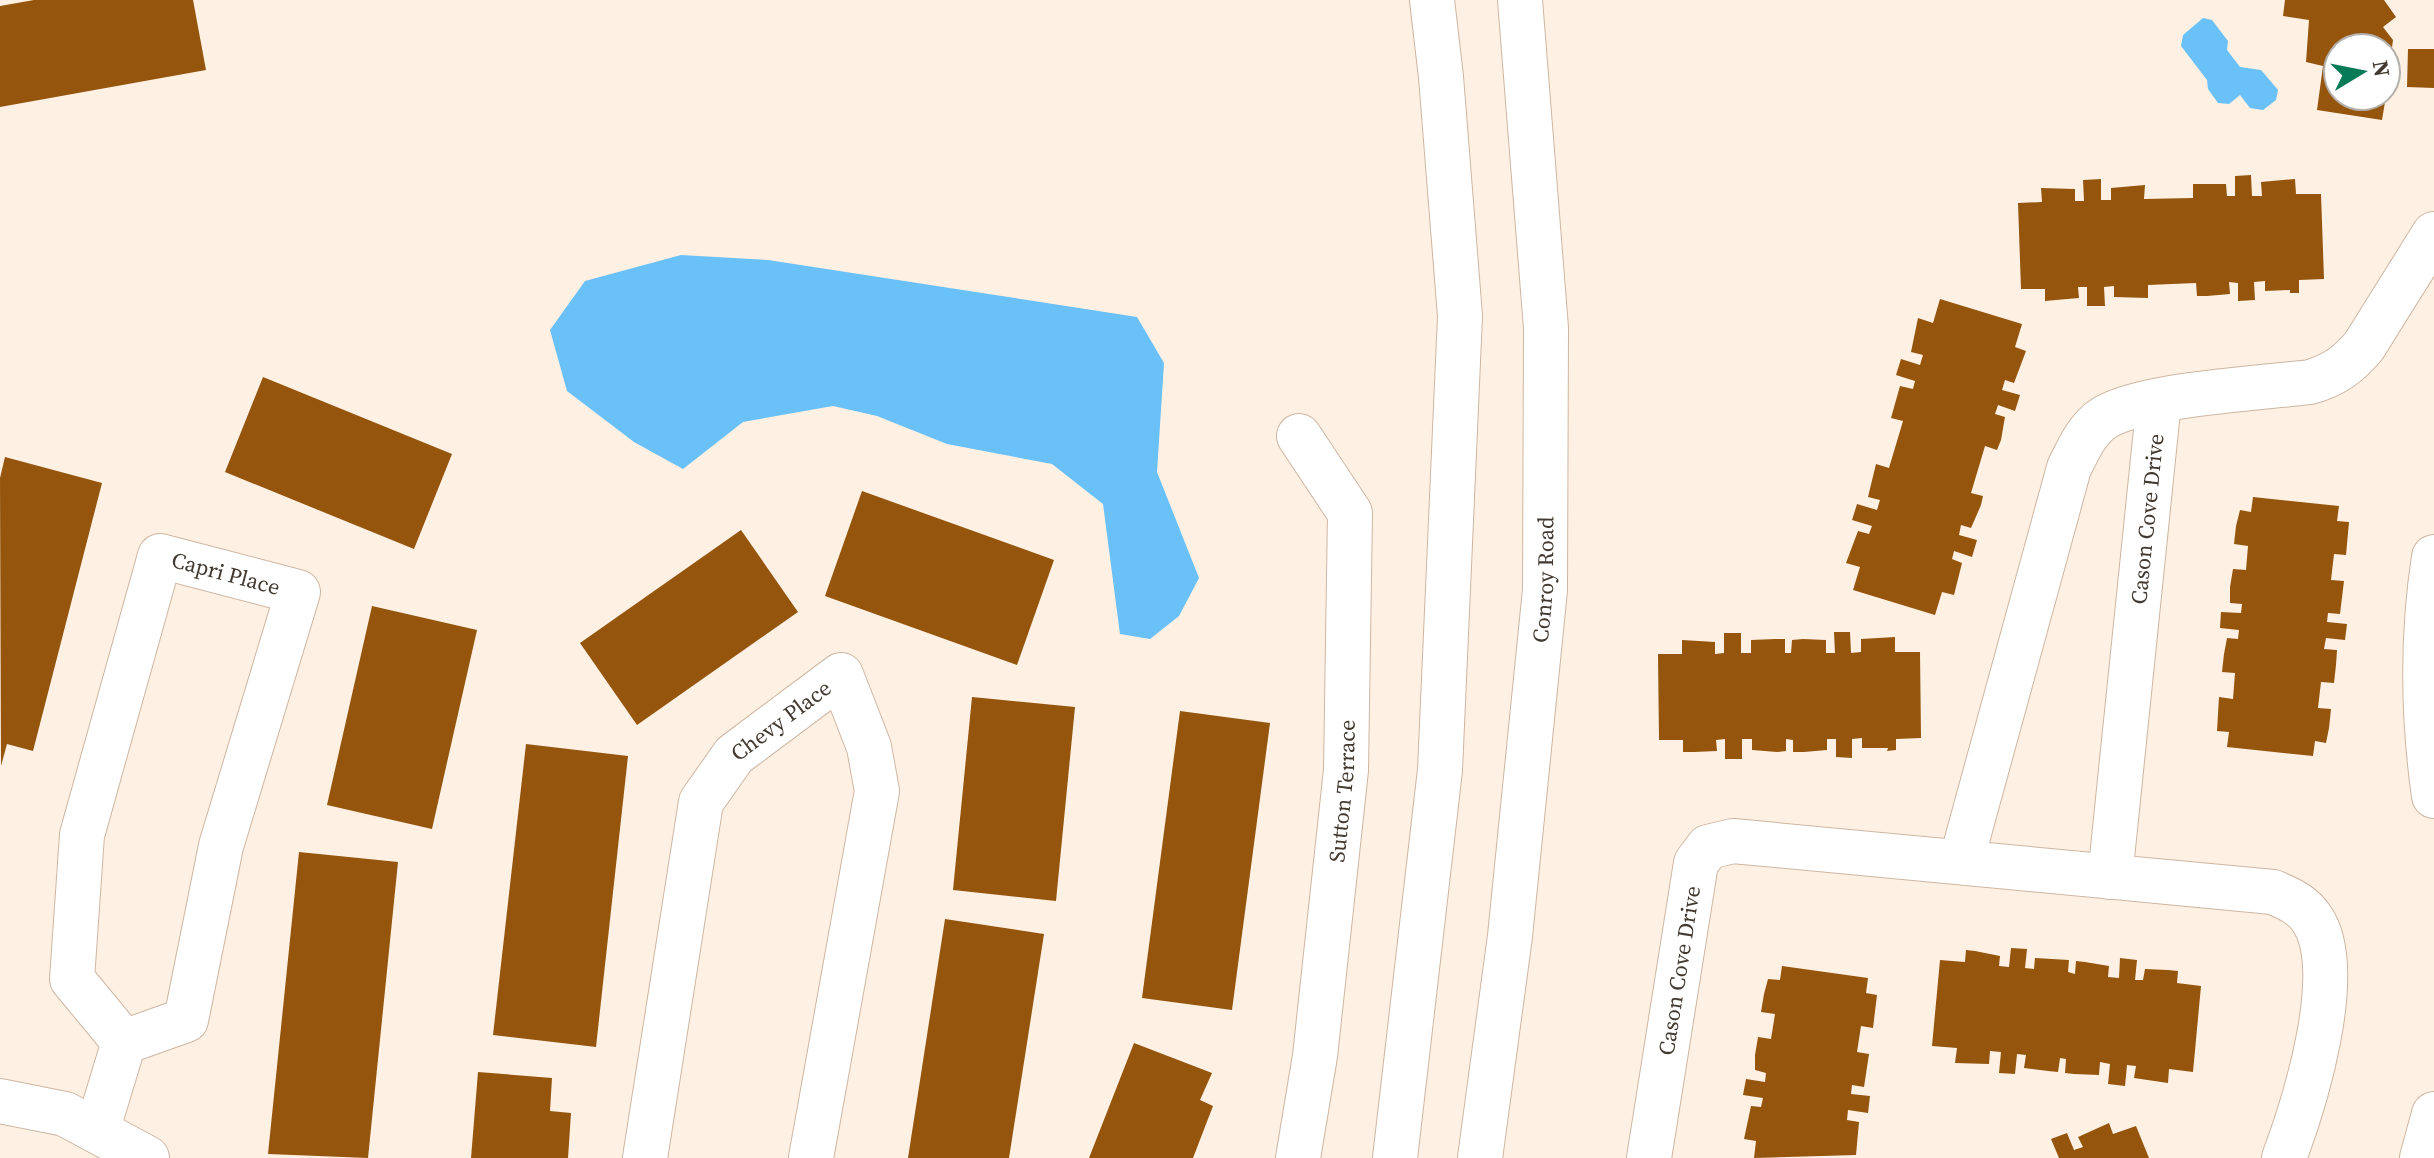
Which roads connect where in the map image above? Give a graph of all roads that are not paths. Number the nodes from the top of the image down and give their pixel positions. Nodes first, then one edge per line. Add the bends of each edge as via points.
1 (1432, 0) edge
2 (1520, 0) edge
3 (2434, 234) edge
4 (2159, 401) junction
5 (1299, 436) dead end
6 (2434, 557) edge
7 (2434, 796) edge
8 (1961, 862) junction
9 (2110, 877) junction
10 (124, 1042) junction
11 (0, 1101) edge
12 (2434, 1114) edge
13 (97, 1131) junction
14 (147, 1158) edge
15 (645, 1158) edge
16 (811, 1158) edge
17 (1298, 1158) edge
18 (1395, 1158) edge
19 (1480, 1158) edge
20 (1649, 1158) edge
21 (2284, 1158) edge
22 (2422, 1158) edge

1 - 18 main road via 1460,316 1440,770
2 - 19 main road, Conroy Road via 1546,328 1545,590 1510,936
3 - 4 main road, Cason Cove Drive via 2364,346 2331,376
4 - 8 main road, Cason Cove Drive via 2104,419 2084,438 2069,468
4 - 9 main road, Cason Cove Drive
5 - 17 main road, Sutton Terrace via 1350,513 1346,770 1315,1056
6 - 7 main road via 2426,705
8 - 9 main road, Cason Cove Drive
8 - 20 main road, Cason Cove Drive via 1733,841 1708,847 1696,863 1691,888
9 - 21 main road, Cason Cove Drive via 2273,892 2298,903 2314,922 2324,956 2317,1049 2305,1104
10 - 10 main road, Capri Place via 186,1020 221,846 298,592 160,556 82,835 72,979
10 - 13 main road
11 - 13 main road via 65,1114
12 - 22 main road
13 - 14 main road
15 - 16 main road, Chevy Place via 701,802 734,755 841,675 869,747 877,791

